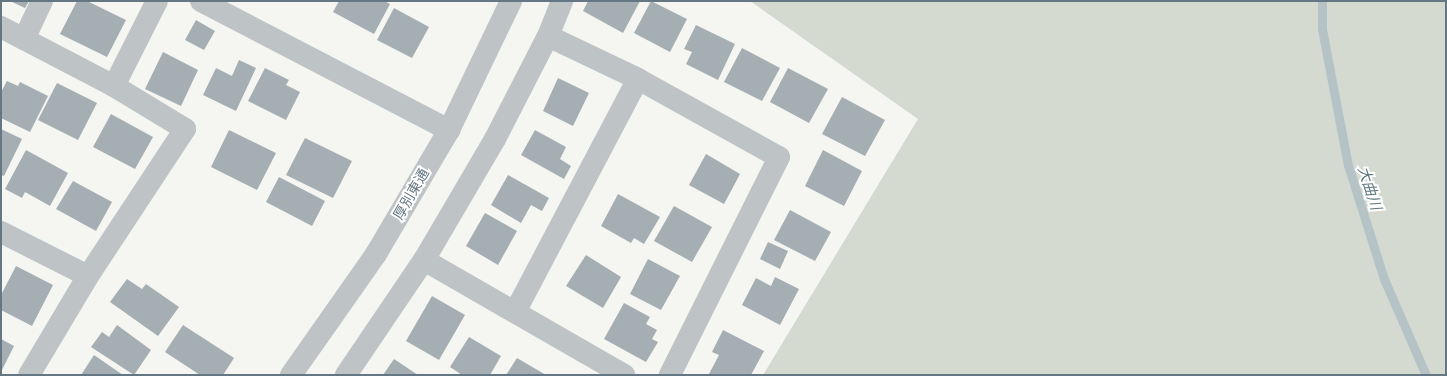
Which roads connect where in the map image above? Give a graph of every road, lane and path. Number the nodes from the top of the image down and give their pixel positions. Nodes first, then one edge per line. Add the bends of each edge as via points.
1 (42, 1) edge
2 (156, 1) edge
3 (201, 1) edge
4 (511, 1) edge
5 (562, 1) edge
6 (1, 27) edge
7 (548, 36) junction
8 (24, 39) junction
9 (638, 79) junction
10 (114, 86) junction
11 (449, 130) junction
12 (1, 232) edge
13 (424, 260) junction
14 (88, 276) junction
15 (516, 312) junction
16 (29, 375) edge
17 (291, 375) edge
18 (346, 375) edge
19 (624, 375) edge
20 (670, 375) edge

1 - 8 street
2 - 10 street
3 - 11 street
4 - 11 street, 厚別東通
5 - 7 street
6 - 8 street
7 - 9 street
7 - 13 street via 495,139
8 - 10 street
9 - 15 street
9 - 20 street via 779,157
10 - 14 street via 185,129
11 - 17 street, 厚別東通 via 376,254
12 - 14 street
13 - 15 street
13 - 18 street
14 - 16 street
15 - 19 street

